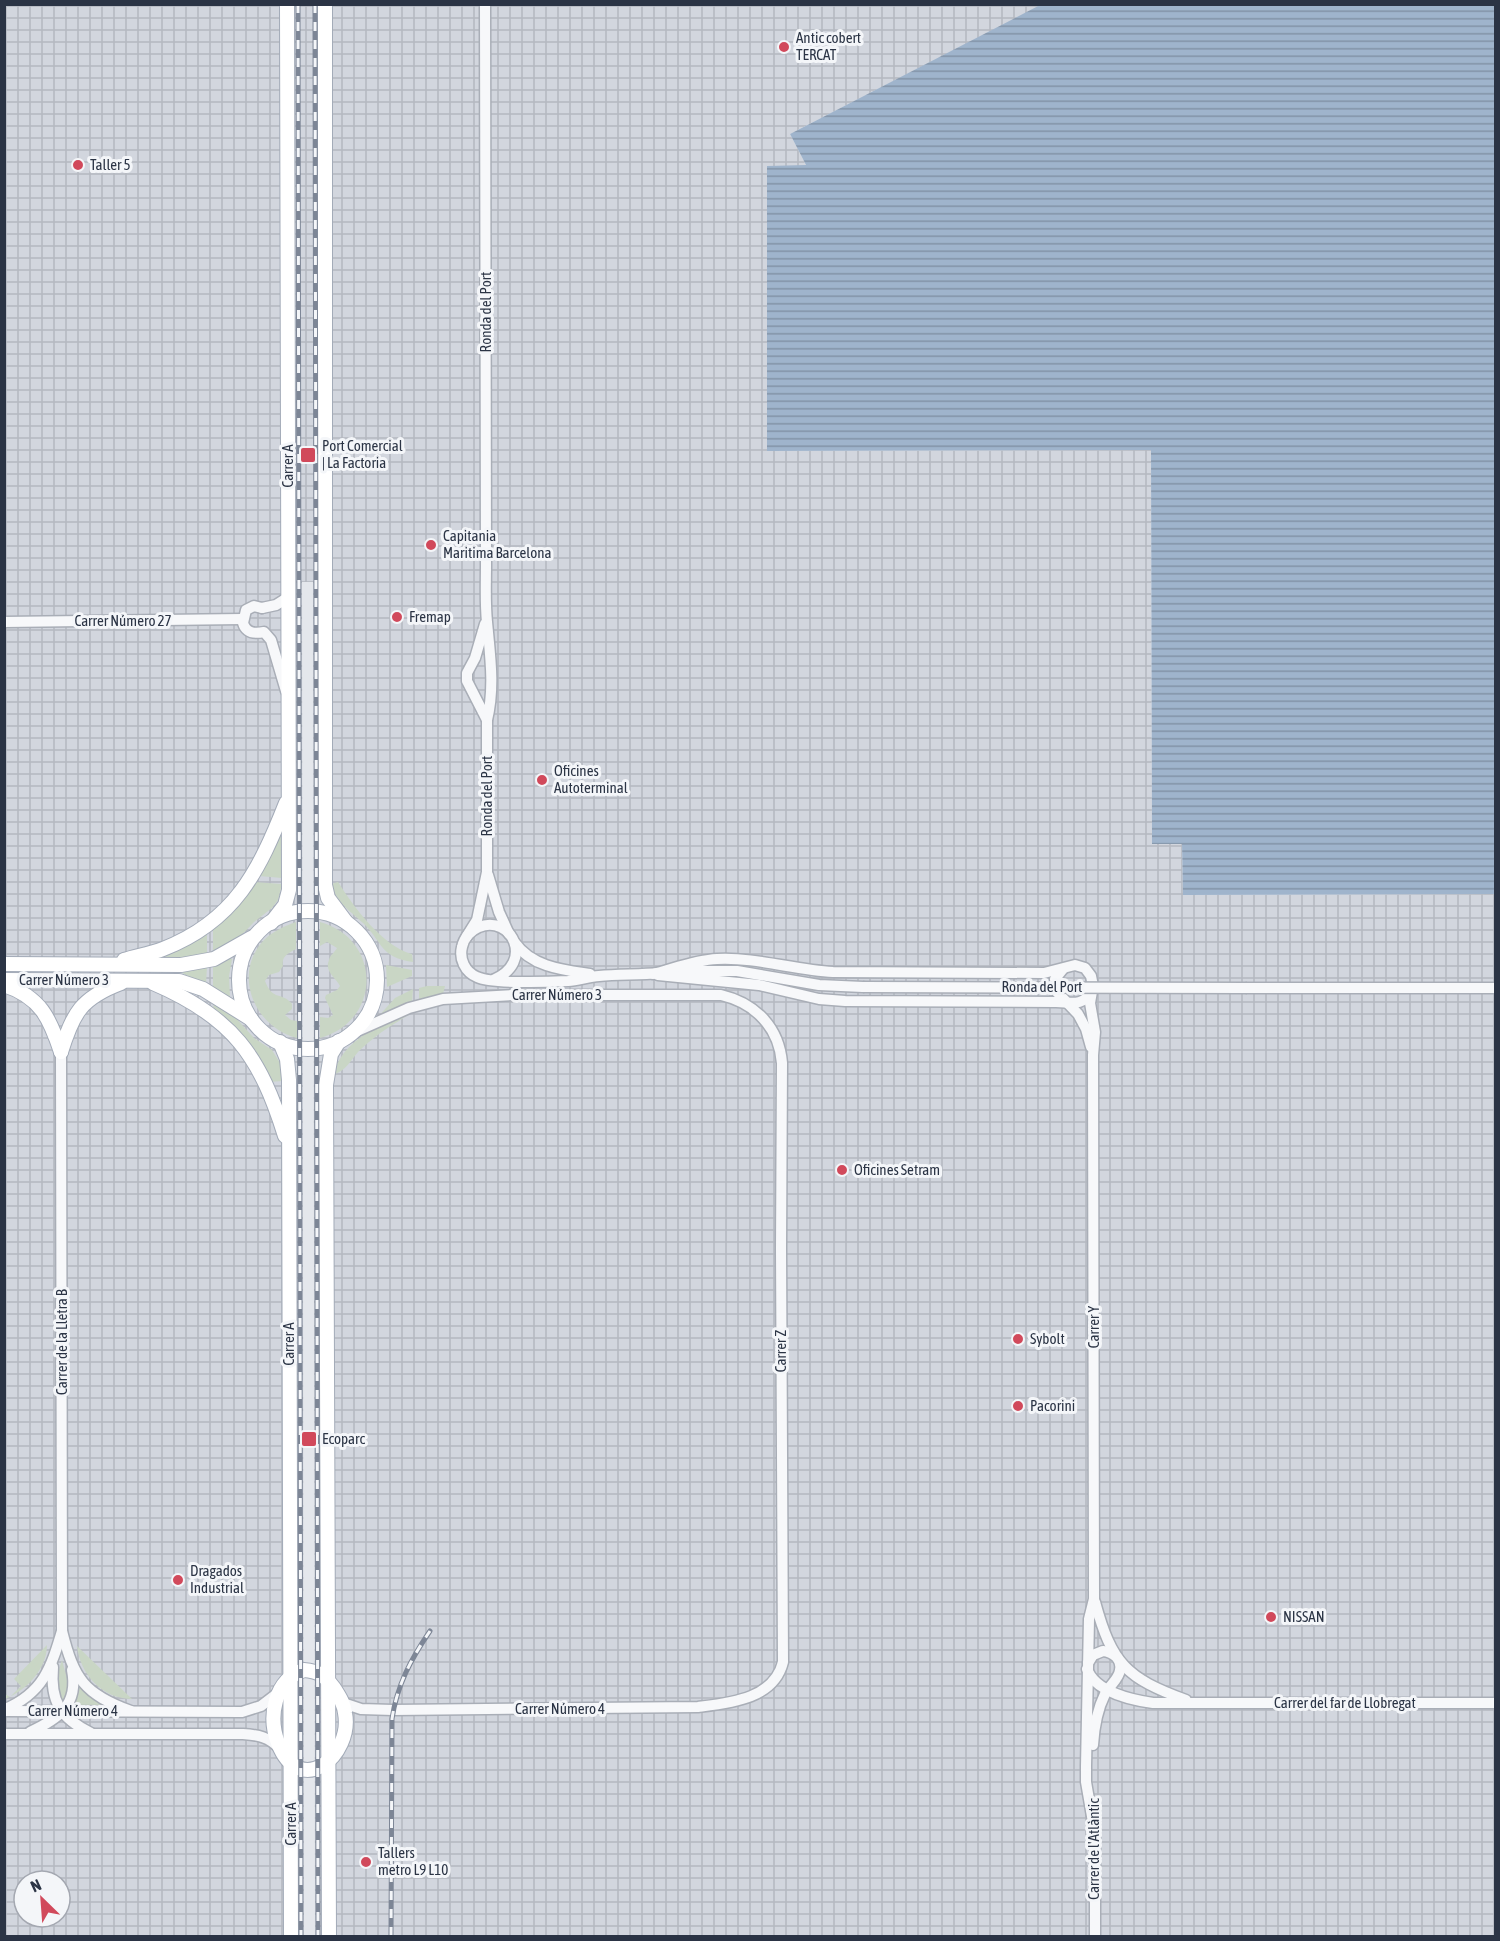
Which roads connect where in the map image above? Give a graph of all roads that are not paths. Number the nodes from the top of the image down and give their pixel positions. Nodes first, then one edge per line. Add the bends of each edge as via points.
1 (287, 4) edge
2 (325, 4) edge
3 (485, 4) edge
4 (287, 598) junction
5 (242, 620) junction
6 (487, 620) junction
7 (4, 622) edge
8 (288, 700) junction
9 (487, 720) junction
10 (288, 796) junction
11 (487, 872) junction
12 (271, 922) junction
13 (346, 922) junction
14 (255, 935) junction
15 (467, 936) junction
16 (512, 938) junction
17 (4, 964) edge
18 (113, 964) junction
19 (1065, 967) junction
20 (653, 974) junction
21 (600, 976) junction
22 (4, 980) edge
23 (127, 980) junction
24 (146, 980) junction
25 (493, 980) junction
26 (4, 985) edge
27 (1492, 989) edge
28 (1091, 992) junction
29 (1066, 1002) junction
30 (255, 1022) junction
31 (767, 1022) joint
32 (342, 1039) junction
33 (280, 1042) junction
34 (62, 1053) junction
35 (1093, 1055) junction
36 (290, 1150) junction
37 (1094, 1599) junction
38 (62, 1631) junction
39 (1118, 1659) junction
40 (53, 1661) junction
41 (70, 1661) junction
42 (1088, 1666) junction
43 (290, 1676) junction
44 (328, 1680) junction
45 (774, 1682) joint
46 (1112, 1685) junction
47 (279, 1692) junction
48 (1194, 1702) junction
49 (343, 1703) junction
50 (1496, 1703) edge
51 (4, 1710) edge
52 (131, 1711) junction
53 (62, 1712) junction
54 (4, 1734) edge
55 (27, 1734) junction
56 (93, 1734) junction
57 (279, 1748) junction
58 (329, 1761) junction
59 (290, 1763) junction
60 (1094, 1828) junction
61 (291, 1936) edge
62 (329, 1936) edge
63 (1095, 1936) edge

1 - 4 main road, Carrer A
2 - 13 main road via 325,885 328,898
3 - 6 street, Ronda del Port
4 - 5 street via 276,605 249,608
4 - 8 main road, Carrer A
5 - 7 street, Carrer Número 27
5 - 8 street via 247,631 264,632 272,640
6 - 9 street, Ronda del Port via 492,703
6 - 9 street, Ronda del Port via 476,658 467,673 467,681
8 - 10 main road, Carrer A
9 - 11 street, Ronda del Port
10 - 12 main road, Carrer A via 289,890 285,905
10 - 18 main road via 254,875 237,899 200,930 178,942
11 - 15 street via 477,920
11 - 16 street
12 - 13 main road via 307,911
12 - 14 main road
13 - 32 main road via 372,953 377,981 369,1011
14 - 18 main road, Carrer Número 3 via 223,955 198,963
14 - 30 main road via 242,958 238,977 241,997
15 - 16 street via 485,925 498,926
15 - 25 street via 461,951 464,966 478,978
16 - 21 street, Carrer Número 3 via 526,955 544,965
16 - 25 street via 516,953 513,966
17 - 18 main road, Carrer Número 3
19 - 20 street via 1044,973 833,972 716,959
19 - 28 street via 1085,968 1093,981
19 - 29 street via 1057,975 1055,986
20 - 21 street, Ronda del Port
20 - 27 street, Ronda del Port, bridge via 737,971 819,985 863,987
20 - 29 street via 759,985 845,1001
21 - 25 street via 567,981
22 - 23 main road, Carrer Número 3
23 - 24 main road, Carrer Número 3
23 - 34 main road via 99,993 80,1008
24 - 30 main road, Carrer Número 3 via 191,983
24 - 36 main road via 203,1008 239,1040 266,1082
26 - 34 main road via 24,993 47,1015
28 - 29 street via 1082,1002
28 - 35 street
29 - 35 street via 1084,1024
30 - 33 main road
31 - 32 street, Carrer Número 3 via 744,1003 721,995 504,995 425,1002
31 - 45 street, Carrer Z via 778,1043 782,1063 783,1662
32 - 33 main road via 308,1049
32 - 44 main road via 331,1054 326,1085
33 - 36 main road, Carrer A via 289,1064
34 - 38 street, Carrer de la Lletra B
35 - 37 street, Carrer Y
36 - 43 main road, Carrer A
37 - 39 street via 1104,1634
37 - 42 street via 1089,1619
38 - 40 street
38 - 41 street
39 - 42 street via 1103,1651 1094,1655
39 - 46 street via 1120,1670
39 - 48 street via 1148,1685
40 - 51 street via 38,1688
40 - 53 street via 51,1689
41 - 52 street via 99,1698
41 - 53 street via 74,1691
42 - 46 street via 1095,1682
42 - 60 street via 1086,1776
43 - 44 main road via 312,1670
43 - 47 main road
43 - 59 main road, Carrer A
44 - 49 main road
44 - 58 main road
45 - 49 street, Carrer Número 4 via 759,1693 698,1707 393,1710 361,1709
46 - 48 street, Carrer del far de Llobregat via 1146,1702
46 - 60 street, Carrer de l'Atlàntic via 1102,1702 1094,1731
47 - 52 street, Carrer Número 4 via 261,1706 242,1712
47 - 57 main road via 272,1716
48 - 50 street, Carrer del far de Llobregat
49 - 58 main road via 345,1728
51 - 53 street, Carrer Número 4
52 - 53 street, Carrer Número 4
53 - 55 street
53 - 56 street via 75,1725
54 - 55 street, Carrer Número 4
55 - 56 street, Carrer Número 4
56 - 57 street, Carrer Número 4 via 243,1734 271,1740
57 - 59 main road
58 - 59 main road via 309,1771
58 - 62 main road
59 - 61 main road, Carrer A
60 - 63 street, Carrer de l'Atlàntic

